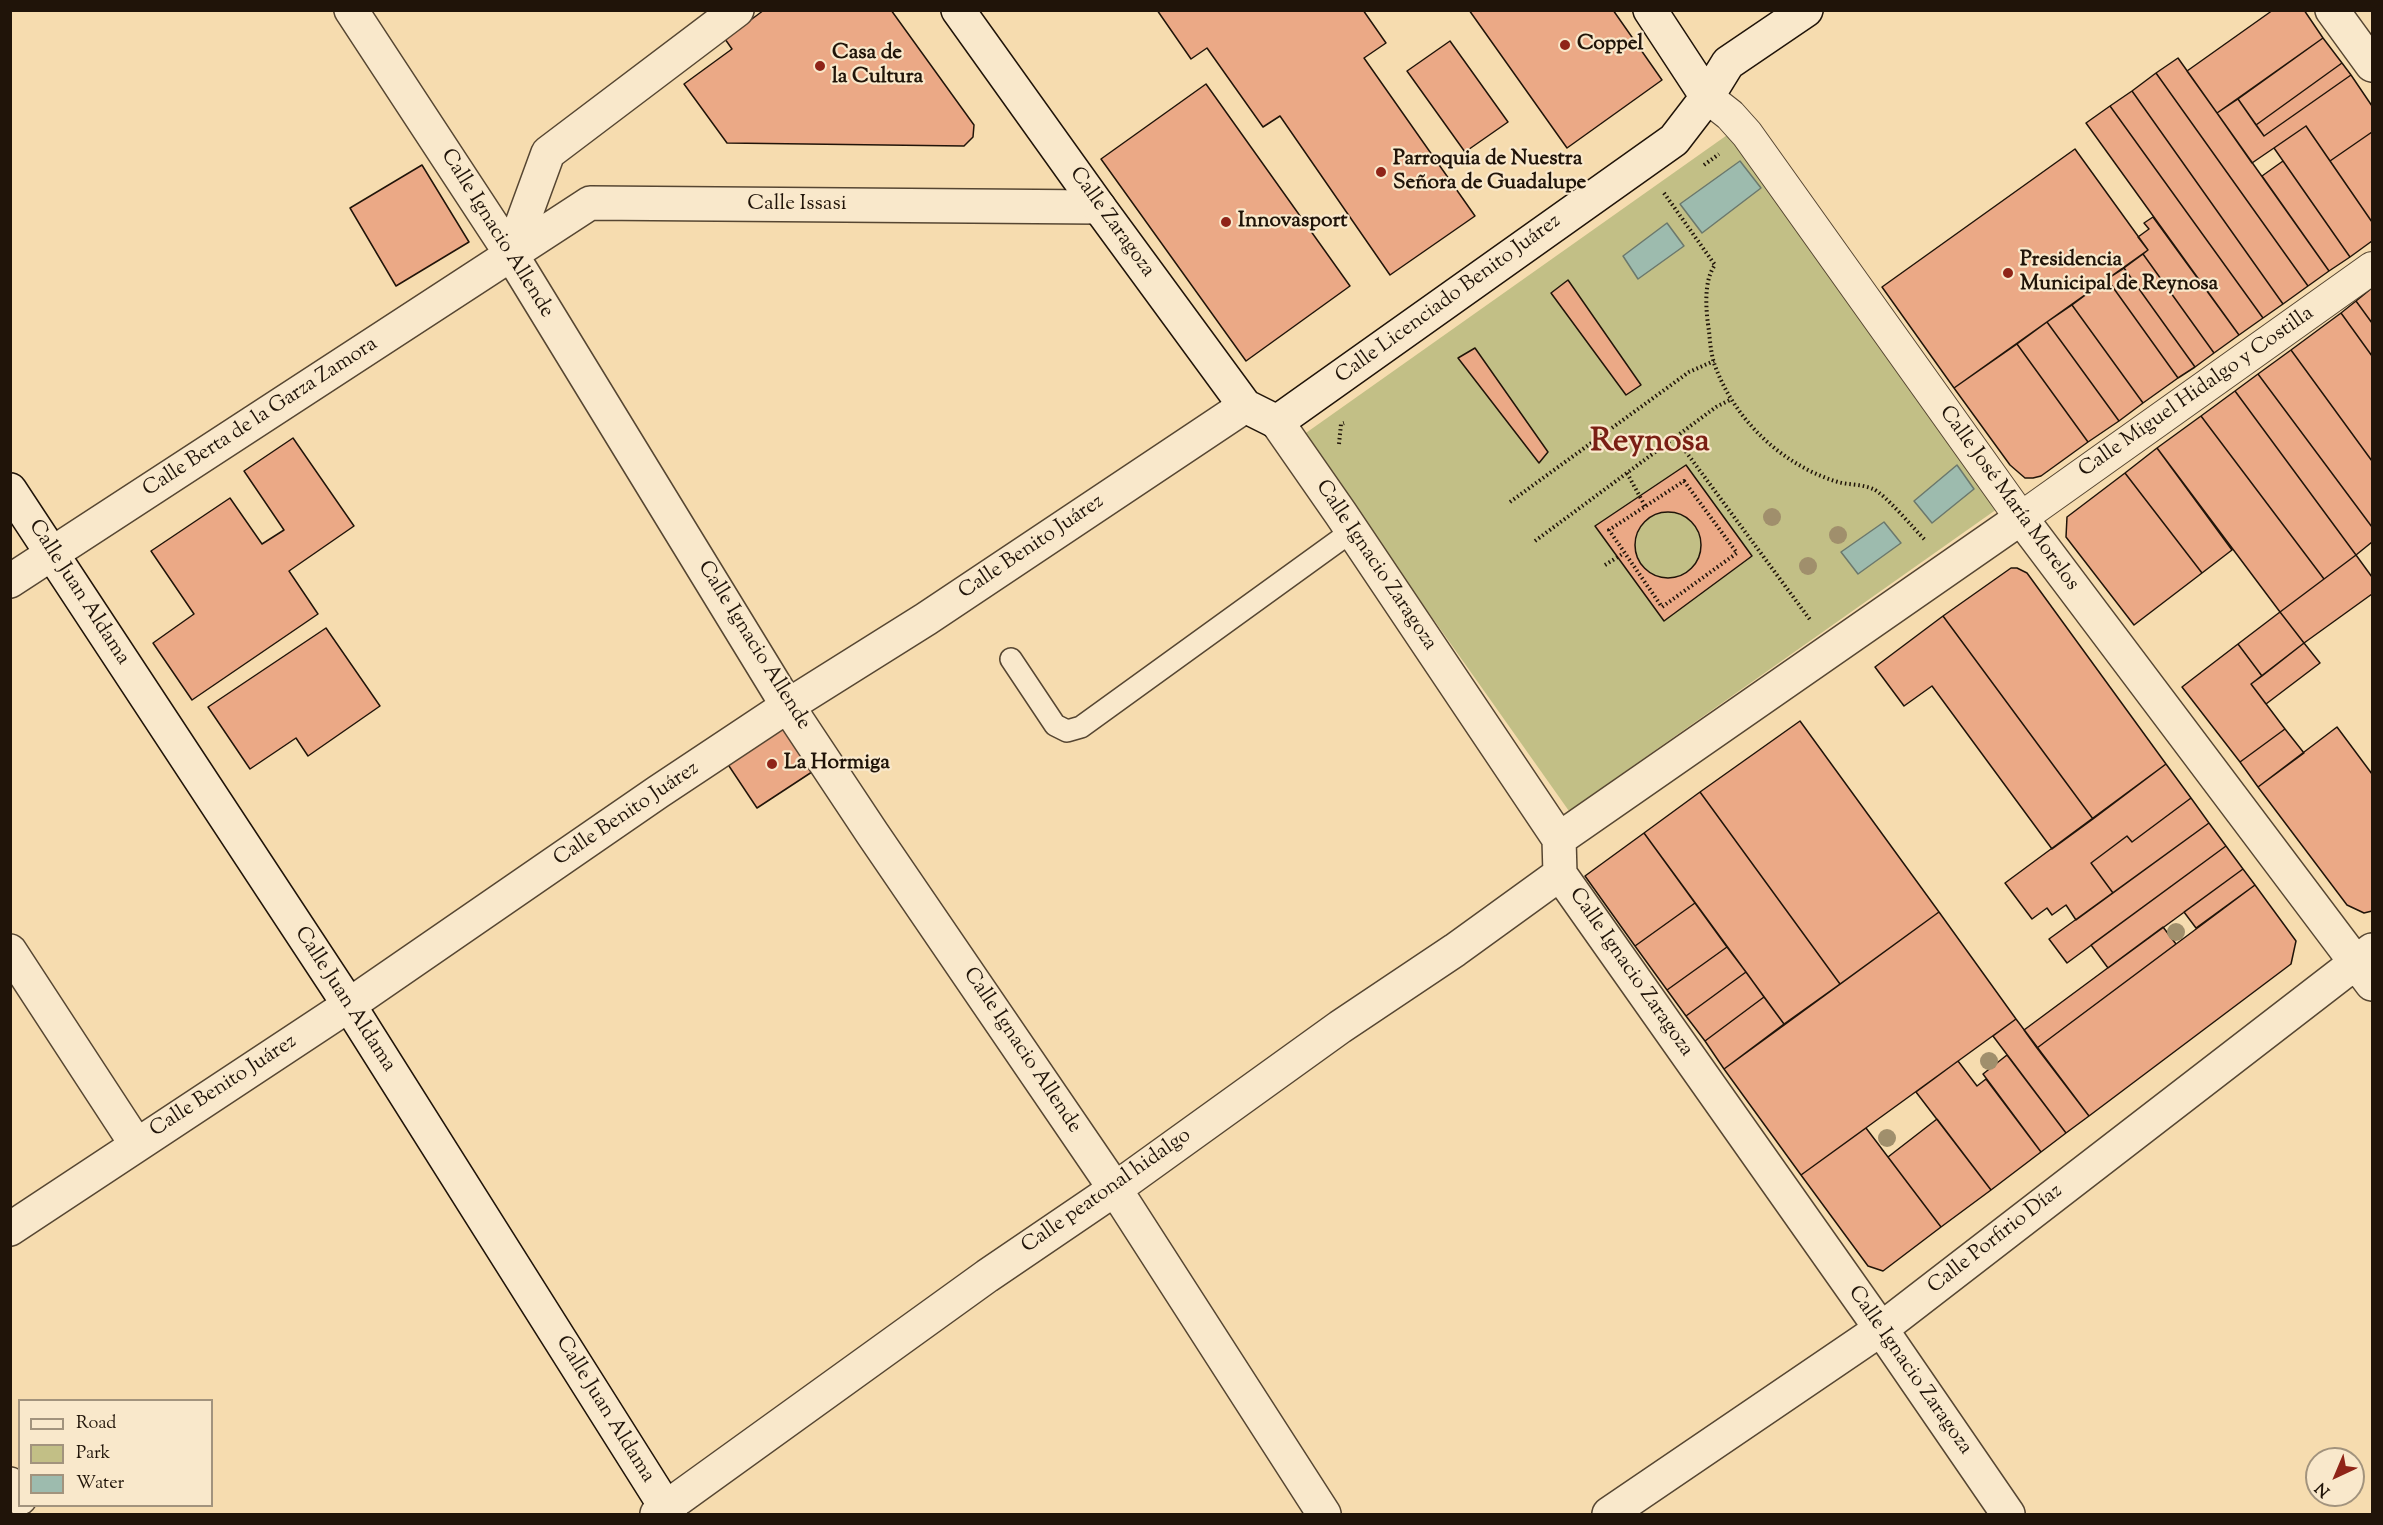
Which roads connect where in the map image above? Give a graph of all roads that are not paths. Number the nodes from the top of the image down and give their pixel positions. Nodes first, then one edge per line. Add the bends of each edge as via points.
1 (351, 10) edge
2 (737, 10) edge
3 (958, 10) edge
4 (1650, 10) edge
5 (1806, 10) edge
6 (2332, 10) edge
7 (2373, 65) edge
8 (1707, 97) junction
9 (1099, 207) junction
10 (511, 254) junction
11 (2373, 268) edge
12 (1245, 406) junction
13 (1277, 422) junction
14 (10, 490) edge
15 (2021, 518) junction
16 (1352, 531) junction
17 (52, 554) junction
18 (10, 581) edge
19 (1011, 659) dead end
20 (789, 705) junction
21 (1560, 839) junction
22 (1560, 874) junction
23 (10, 951) edge
24 (2367, 966) edge
25 (349, 1005) junction
26 (136, 1144) junction
27 (1114, 1189) junction
28 (10, 1229) edge
29 (1881, 1329) junction
30 (664, 1512) edge
31 (1324, 1515) edge
32 (1608, 1515) edge
33 (2008, 1515) edge

1 - 10 street, Calle Ignacio Allende
2 - 10 street via 548,153
3 - 9 street, Calle Zaragoza
4 - 8 street, Calle José María Morelos
5 - 8 street, Calle Licenciado Benito Juárez via 1728,63
6 - 7 street
8 - 13 street, Calle Licenciado Benito Juárez via 1674,140
8 - 15 street, Calle José María Morelos via 1747,134
9 - 10 street, Calle Issasi via 590,203
9 - 12 street, Calle Zaragoza
10 - 17 street, Calle Berta de la Garza Zamora
10 - 20 street, Calle Ignacio Allende
11 - 15 street, Calle Miguel Hidalgo y Costilla
12 - 13 street, Calle Zaragoza
12 - 20 street, Calle Benito Juárez via 926,619
13 - 16 street, Calle Ignacio Zaragoza
14 - 17 street, Calle Juan Aldama
15 - 21 street
15 - 24 street, Calle José María Morelos
16 - 19 lane via 1081,727 1067,731 1055,726
16 - 21 street, Calle Ignacio Zaragoza
17 - 18 street, Calle Berta de la Garza Zamora
17 - 25 street, Calle Juan Aldama
20 - 25 street, Calle Benito Juárez
20 - 27 street, Calle Ignacio Allende
21 - 22 street, Calle Ignacio Zaragoza
22 - 27 street, Calle peatonal hidalgo
22 - 29 street, Calle Ignacio Zaragoza
23 - 26 street
24 - 29 street, Calle Porfirio Díaz
25 - 26 street, Calle Benito Juárez
25 - 30 street, Calle Juan Aldama
26 - 28 street, Calle Benito Juárez
27 - 30 street, Calle peatonal hidalgo via 987,1276
27 - 31 street, Calle Ignacio Allende
29 - 32 street, Calle Porfirio Díaz
29 - 33 street, Calle Ignacio Zaragoza

